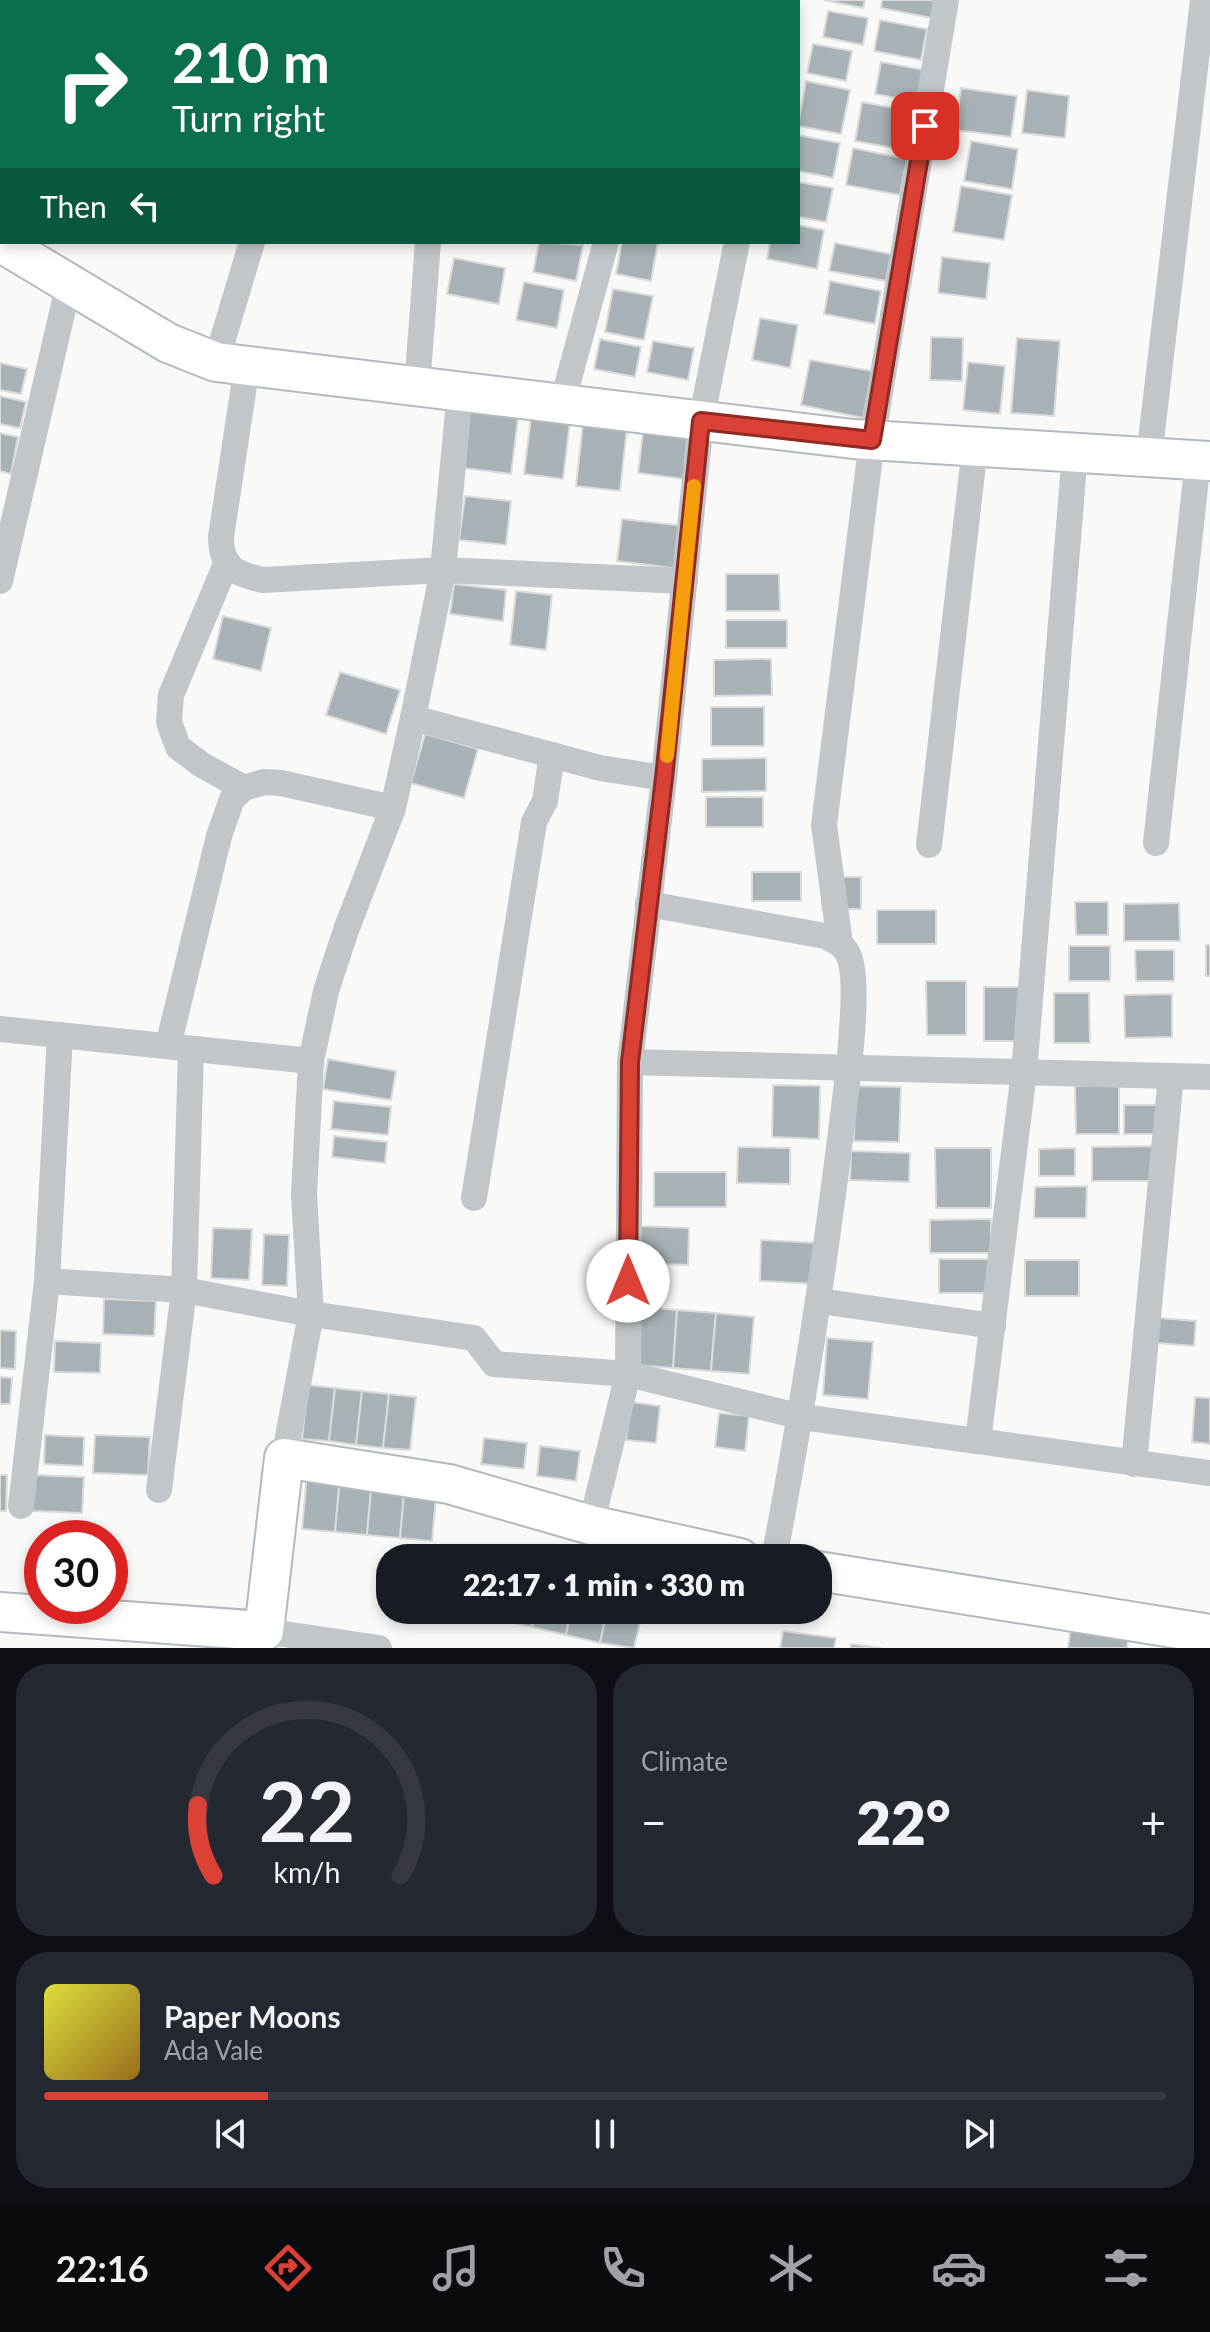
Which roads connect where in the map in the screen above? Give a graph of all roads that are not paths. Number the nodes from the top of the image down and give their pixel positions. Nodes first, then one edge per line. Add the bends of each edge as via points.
1 (946, 0) edge
2 (1203, 0) edge
3 (3, 244) edge
4 (252, 244) edge
5 (428, 244) edge
6 (605, 244) edge
7 (737, 244) edge
8 (69, 283) junction
9 (232, 364) junction
10 (417, 387) junction
11 (460, 391) junction
12 (562, 404) junction
13 (701, 421) junction
14 (872, 440) junction
15 (975, 447) junction
16 (1075, 453) junction
17 (1149, 457) junction
18 (1204, 461) edge
19 (226, 564) junction
20 (443, 570) junction
21 (0, 581) edge
22 (685, 581) junction
23 (413, 718) junction
24 (552, 755) junction
25 (664, 778) junction
26 (244, 788) junction
27 (393, 808) junction
28 (1156, 843) dead end
29 (929, 845) dead end
30 (648, 904) junction
31 (840, 943) junction
32 (0, 1029) edge
33 (60, 1035) junction
34 (180, 1047) junction
35 (311, 1061) junction
36 (630, 1062) junction
37 (849, 1070) junction
38 (1024, 1072) junction
39 (1171, 1076) junction
40 (1210, 1077) edge
41 (474, 1198) dead end
42 (47, 1281) junction
43 (184, 1290) junction
44 (820, 1301) junction
45 (311, 1314) junction
46 (993, 1326) junction
47 (628, 1374) junction
48 (802, 1417) junction
49 (978, 1441) junction
50 (284, 1458) junction
51 (1134, 1464) junction
52 (1210, 1473) edge
53 (159, 1490) dead end
54 (21, 1506) dead end
55 (591, 1525) junction
56 (677, 1544) edge
57 (777, 1544) edge
58 (832, 1573) edge
59 (0, 1612) edge
60 (1210, 1634) edge
61 (264, 1639) edge
62 (379, 1648) edge

1 - 14 street
2 - 17 street
3 - 8 main road
4 - 9 street
5 - 10 street
6 - 12 street
7 - 13 street
8 - 9 main road via 168,343
8 - 21 street
9 - 10 main road
9 - 19 street via 221,537
10 - 11 main road
11 - 12 main road
11 - 20 street
12 - 13 main road
13 - 14 main road
13 - 22 street
14 - 15 main road
14 - 31 street via 824,825
15 - 16 main road
15 - 29 street
16 - 17 main road
16 - 38 street
17 - 18 main road
18 - 28 street
19 - 20 street via 263,580
19 - 26 street via 171,695 169,722 178,747
20 - 22 street
20 - 23 street
22 - 25 street
23 - 24 street
23 - 27 street
24 - 25 street
24 - 41 street via 545,801 534,822
25 - 30 street
26 - 27 street via 281,783
26 - 34 street via 232,799 219,836
27 - 35 street via 326,991
30 - 31 street via 801,930
30 - 36 street
31 - 37 street via 854,977
32 - 33 street
33 - 34 street
33 - 42 street
34 - 35 street
34 - 43 street
35 - 45 street via 304,1194
36 - 37 street
36 - 47 street
37 - 38 street
37 - 44 street
38 - 39 street
38 - 46 street
39 - 40 street
39 - 51 street
42 - 43 street
42 - 54 street
43 - 45 street
43 - 53 street
44 - 46 street
44 - 48 street
45 - 47 street via 474,1338 494,1364
45 - 50 street
46 - 49 street
47 - 48 street
47 - 55 street
48 - 49 street
48 - 57 street
49 - 51 street
50 - 55 main road via 449,1484
50 - 61 main road
51 - 52 street
55 - 56 main road
58 - 60 main road
59 - 61 main road
61 - 62 street

